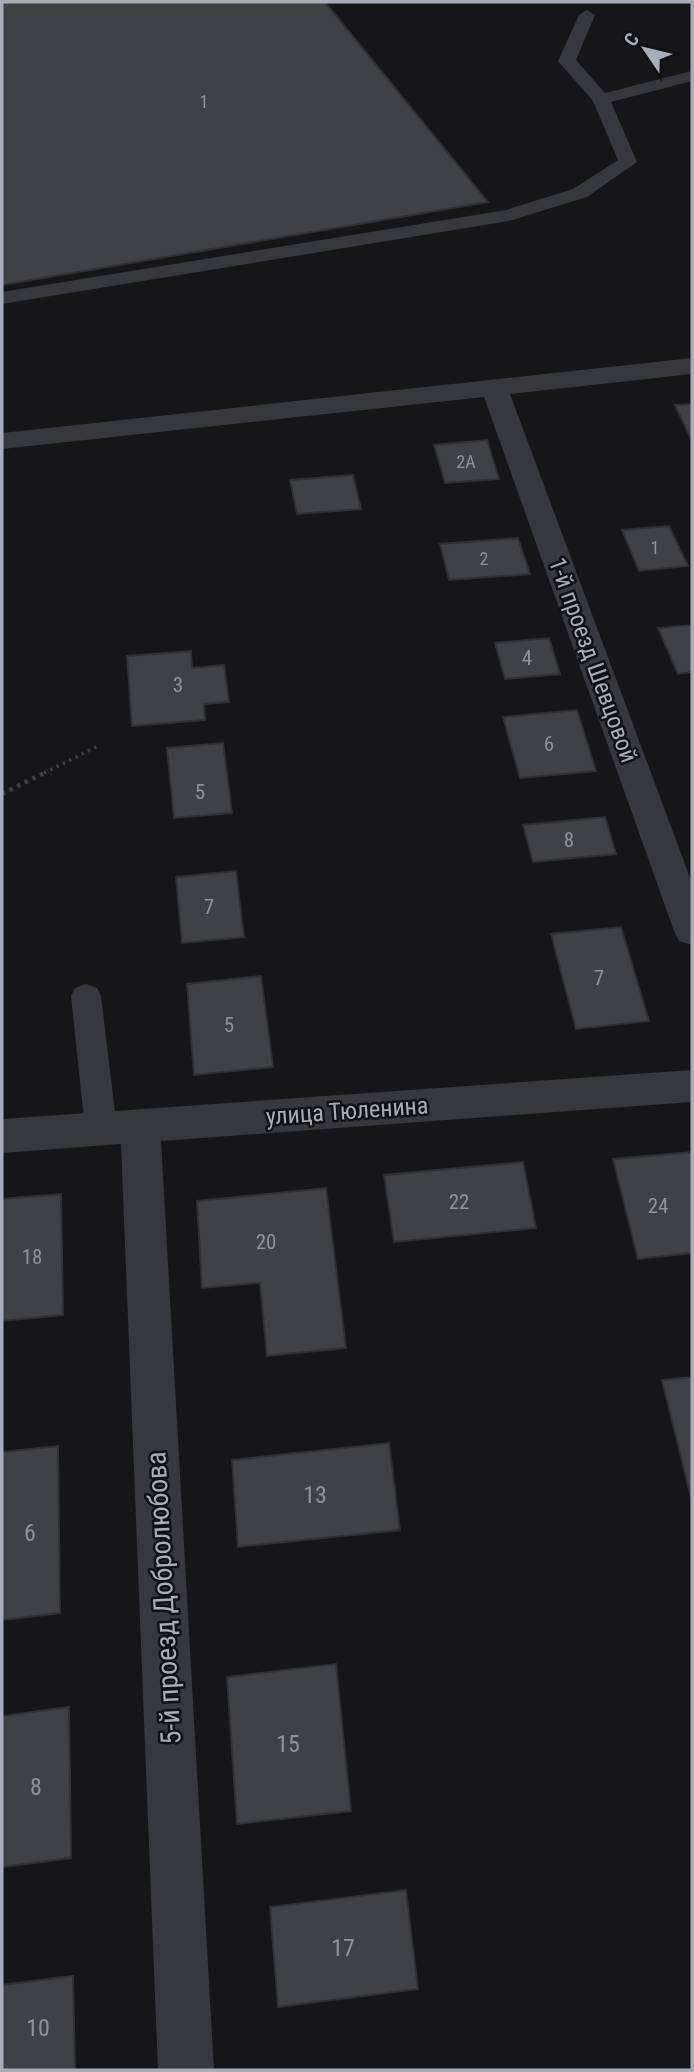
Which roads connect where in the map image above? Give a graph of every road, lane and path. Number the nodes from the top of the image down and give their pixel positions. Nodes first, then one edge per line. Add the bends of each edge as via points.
1 (587, 15) dead end
2 (692, 76) edge
3 (601, 99) junction
4 (2, 298) edge
5 (692, 366) edge
6 (494, 388) junction
7 (2, 441) edge
8 (100, 745) dead end
9 (2, 794) edge
10 (692, 931) edge
11 (86, 996) dead end
12 (692, 1086) edge
13 (121, 1127) junction
14 (2, 1136) edge
15 (187, 2070) edge

1 - 3 lane via 567,61
2 - 3 lane
3 - 4 lane via 628,162 580,193 509,215
5 - 6 street
6 - 7 street
6 - 10 street, 1-й проезд Шевцовой
8 - 9 path
11 - 13 lane
12 - 13 street, улица Тюленина
13 - 14 street, улица Тюленина
13 - 15 street, 5-й проезд Добролюбова

